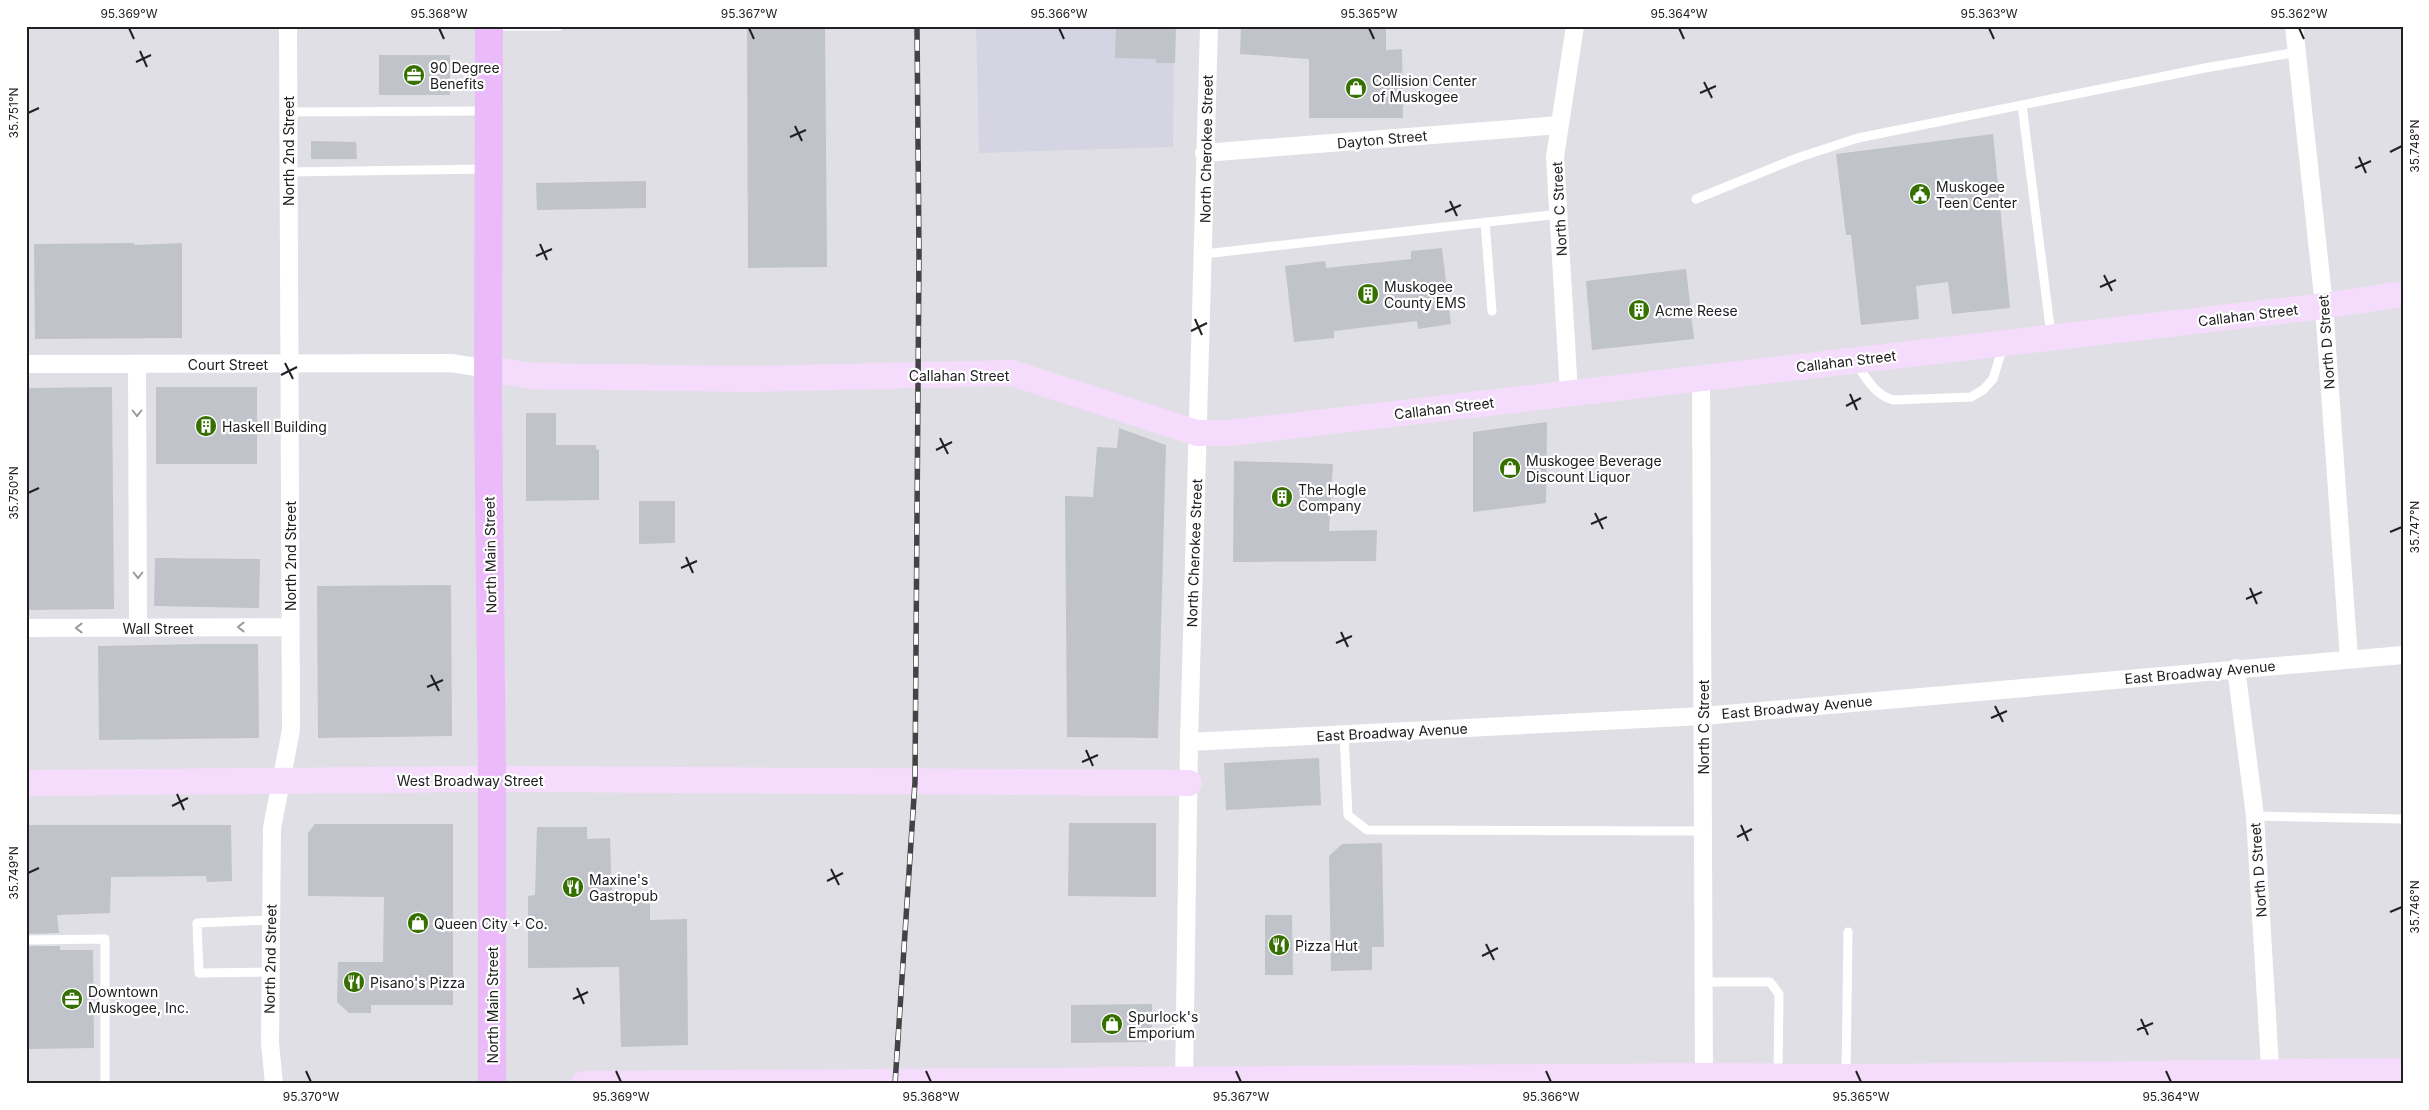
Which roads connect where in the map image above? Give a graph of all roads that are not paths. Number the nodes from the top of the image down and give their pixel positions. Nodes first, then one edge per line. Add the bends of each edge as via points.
1 (288, 26) edge
2 (489, 26) edge
3 (503, 26) edge
4 (559, 26) edge
5 (1209, 26) edge
6 (1575, 26) edge
7 (2294, 26) edge
8 (2297, 52) junction
9 (2022, 105) junction
10 (490, 111) junction
11 (288, 112) junction
12 (1560, 125) junction
13 (1204, 153) junction
14 (489, 169) junction
15 (288, 172) junction
16 (1696, 199) dead end
17 (1559, 214) junction
18 (1485, 222) junction
19 (1204, 254) junction
20 (2403, 294) edge
21 (2324, 306) junction
22 (1492, 311) dead end
23 (2052, 337) junction
24 (2005, 343) junction
25 (1854, 360) junction
26 (26, 364) edge
27 (137, 364) junction
28 (289, 364) junction
29 (489, 369) junction
30 (1701, 378) junction
31 (1569, 393) junction
32 (1198, 433) junction
33 (290, 627) junction
34 (26, 628) edge
35 (138, 628) junction
36 (2403, 655) edge
37 (2349, 659) junction
38 (2236, 668) junction
39 (1702, 716) junction
40 (1344, 734) junction
41 (1189, 742) junction
42 (492, 779) junction
43 (281, 781) junction
44 (26, 783) edge
45 (1189, 783) junction
46 (2255, 816) junction
47 (2403, 819) edge
48 (1703, 832) junction
49 (271, 920) junction
50 (1848, 932) dead end
51 (26, 940) edge
52 (270, 972) junction
53 (1704, 982) junction
54 (2403, 1071) edge
55 (1704, 1076) junction
56 (1778, 1077) junction
57 (2271, 1078) edge
58 (1862, 1079) edge
59 (1554, 1080) edge
60 (1184, 1082) edge
61 (648, 1083) edge
62 (896, 1083) edge
63 (105, 1084) edge
64 (274, 1084) edge
65 (492, 1084) edge
66 (584, 1084) edge
67 (803, 1084) edge

1 - 11 street, North 2nd Street
2 - 10 main road, North Main Street
3 - 4 lane
5 - 13 street, North Cherokee Street
6 - 12 street, North C Street
7 - 8 street, North D Street
8 - 9 lane
8 - 21 street, North D Street
9 - 16 lane via 1858,138 1797,158
9 - 23 lane
10 - 11 lane
10 - 14 main road, North Main Street
11 - 15 street, North 2nd Street
12 - 13 street, Dayton Street
12 - 17 street, North C Street via 1555,157
13 - 19 street, North Cherokee Street
14 - 15 lane
14 - 29 main road, North Main Street
15 - 28 street, North 2nd Street
17 - 18 lane
17 - 31 street, North C Street
18 - 19 lane
18 - 22 lane
19 - 32 street, North Cherokee Street
20 - 21 street, Callahan Street
21 - 23 street, Callahan Street
21 - 37 street, North D Street
23 - 24 street, Callahan Street
24 - 25 street, Callahan Street
24 - 25 lane via 1993,379 1971,397 1884,398
25 - 30 street, Callahan Street
26 - 27 street, Court Street
27 - 28 street, Court Street
27 -> 35 street
28 - 29 street, Court Street via 452,363
28 - 33 street, North 2nd Street
29 - 32 street, Callahan Street via 532,376 762,378 1012,373
29 - 42 main road, North Main Street
30 - 31 street, Callahan Street
30 - 39 street, North C Street
31 - 32 street, Callahan Street via 1231,432
32 - 41 street, North Cherokee Street
33 -> 35 street, Wall Street
33 - 43 street, North 2nd Street via 291,730
35 -> 34 street, Wall Street
36 - 37 street, East Broadway Avenue
37 - 38 street, East Broadway Avenue
38 - 39 street, East Broadway Avenue
38 - 46 street, North D Street
39 - 40 street, East Broadway Avenue
39 - 48 street, North C Street
40 - 41 street, East Broadway Avenue
40 - 48 lane via 1348,815 1367,830
41 - 45 street, North Cherokee Street
42 - 43 street, West Broadway Street
42 - 45 street, West Broadway Street
42 - 65 main road, North Main Street
43 - 44 street, West Broadway Street
43 - 49 street, North 2nd Street via 272,828
45 - 60 street, North Cherokee Street
46 - 47 lane
46 - 57 street, North D Street
48 - 53 street, North C Street
49 - 52 street, North 2nd Street
49 - 52 lane via 197,923 199,973
50 - 58 lane
51 - 63 lane via 105,939
52 - 64 street, North 2nd Street via 270,1043
53 - 55 street, North C Street
53 - 56 lane via 1770,982 1779,994
54 - 57 street
55 - 56 street
55 - 59 street
56 - 58 street
57 - 58 street
59 - 60 street
60 - 62 street
61 - 66 street
61 - 67 street
62 - 67 street

